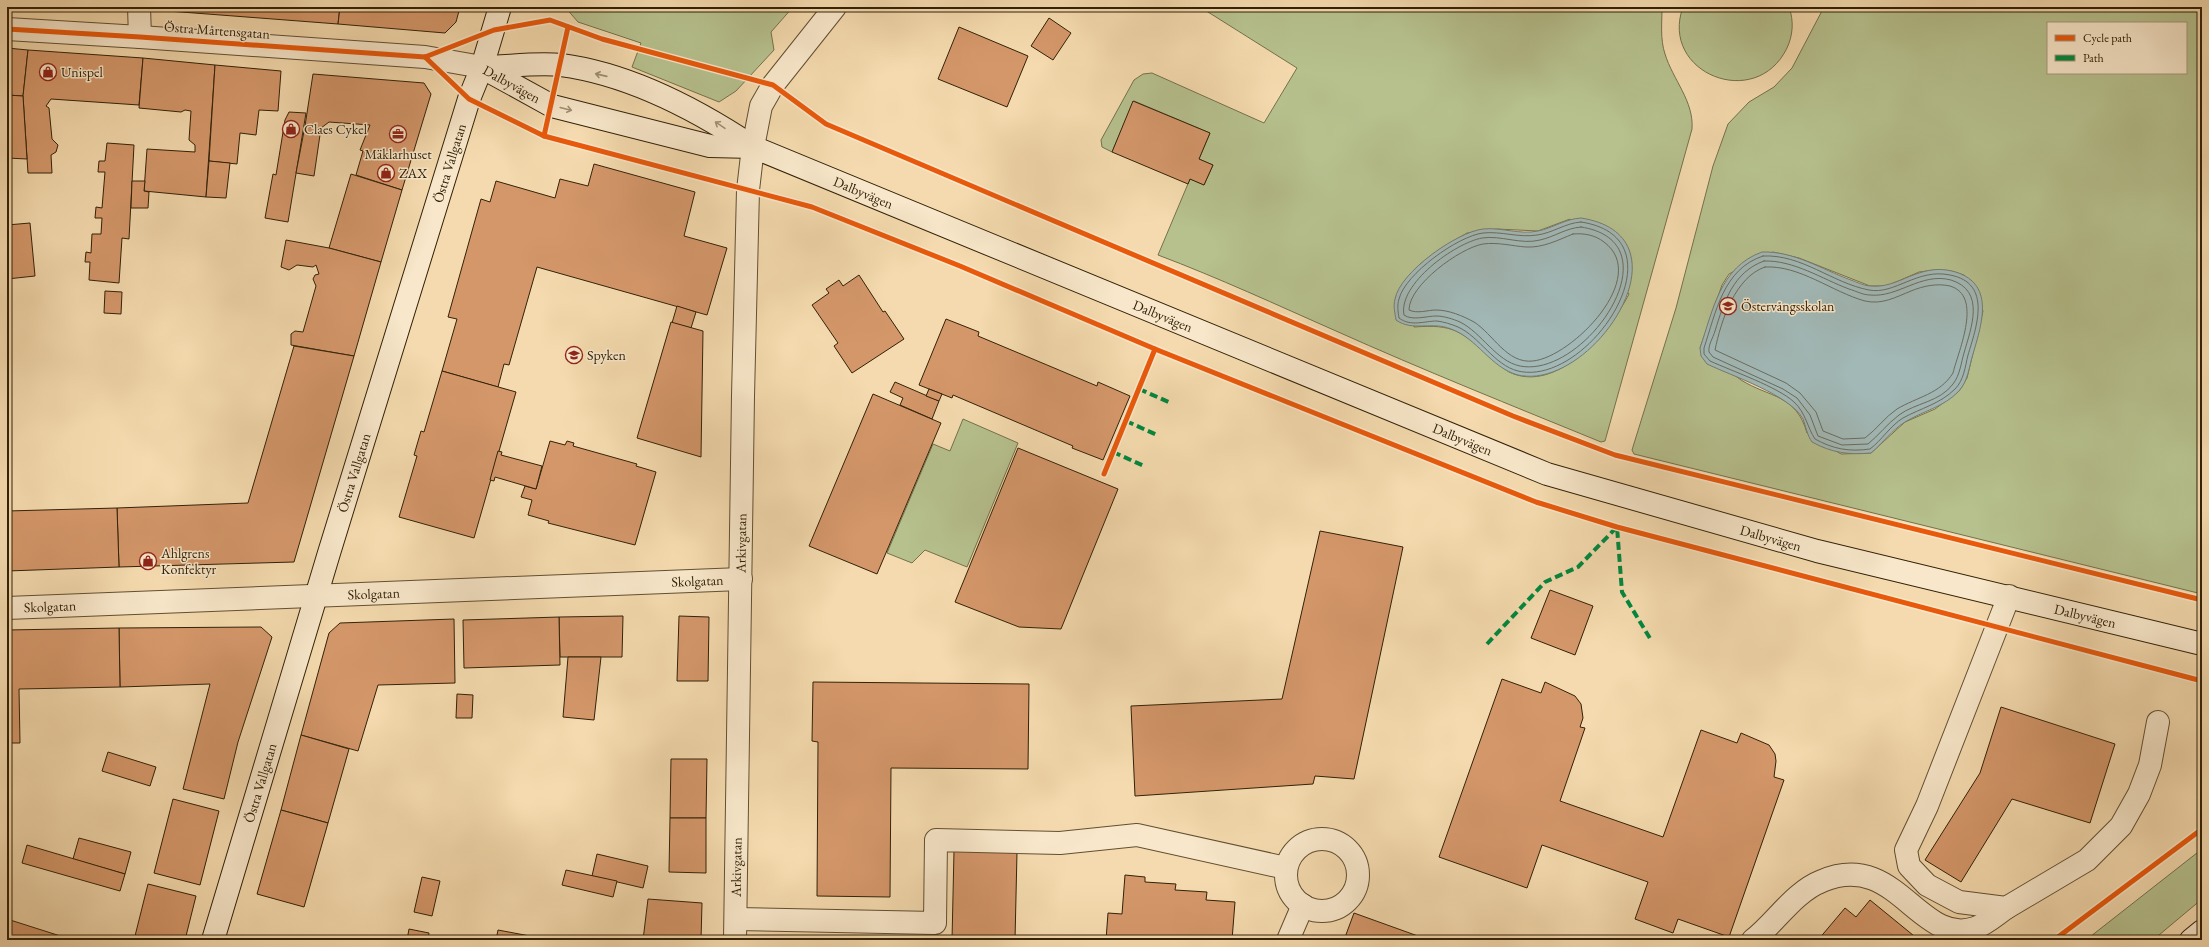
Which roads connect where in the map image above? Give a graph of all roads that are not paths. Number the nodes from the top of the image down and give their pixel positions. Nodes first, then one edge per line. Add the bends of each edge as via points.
1 (139, 7) edge
2 (500, 7) edge
3 (835, 7) edge
4 (7, 29) edge
5 (140, 36) junction
6 (482, 67) junction
7 (753, 147) junction
8 (741, 579) junction
9 (317, 596) junction
10 (2009, 596) junction
11 (7, 608) edge
12 (2202, 644) edge
13 (2158, 722) dead end
14 (1286, 868) junction
15 (1303, 905) junction
16 (2006, 908) junction
17 (735, 929) edge
18 (2202, 931) edge
19 (213, 940) edge
20 (1288, 940) edge
21 (1753, 940) edge
22 (2191, 940) edge

1 - 5 street
2 - 6 street, Östra Vallgatan
3 - 7 street, Arkivgatan via 773,85 761,106
4 - 5 street, Östra Mårtensgatan
5 - 6 street, Östra Mårtensgatan via 425,57
6 -> 7 street, Dalbyvägen via 552,106 710,146
7 -> 6 street, Dalbyvägen via 716,122 617,78 560,65
6 - 9 street, Östra Vallgatan via 469,99
7 - 8 street, Arkivgatan via 748,190
7 - 10 street, Dalbyvägen via 1547,474 1817,551
8 - 9 street, Skolgatan
8 - 17 street, Arkivgatan
9 - 11 street, Skolgatan
9 - 19 street, Östra Vallgatan
10 - 12 street, Dalbyvägen
10 - 16 street via 1927,806 1906,850 1909,866 1928,885 1959,902
13 - 16 street via 2150,765 2139,794 2121,826 2087,860
14 - 15 street via 1286,883 1291,895
14 - 15 street via 1289,858 1297,848 1308,841 1320,838 1344,846 1352,855 1358,879 1347,901 1336,908 1324,911 1311,910
14 - 17 street via 1137,835 1060,842 936,840 935,923
15 - 20 street
16 - 21 street via 1975,928 1944,930 1929,922 1885,885 1868,878 1838,876 1821,881 1802,893
18 - 22 street

